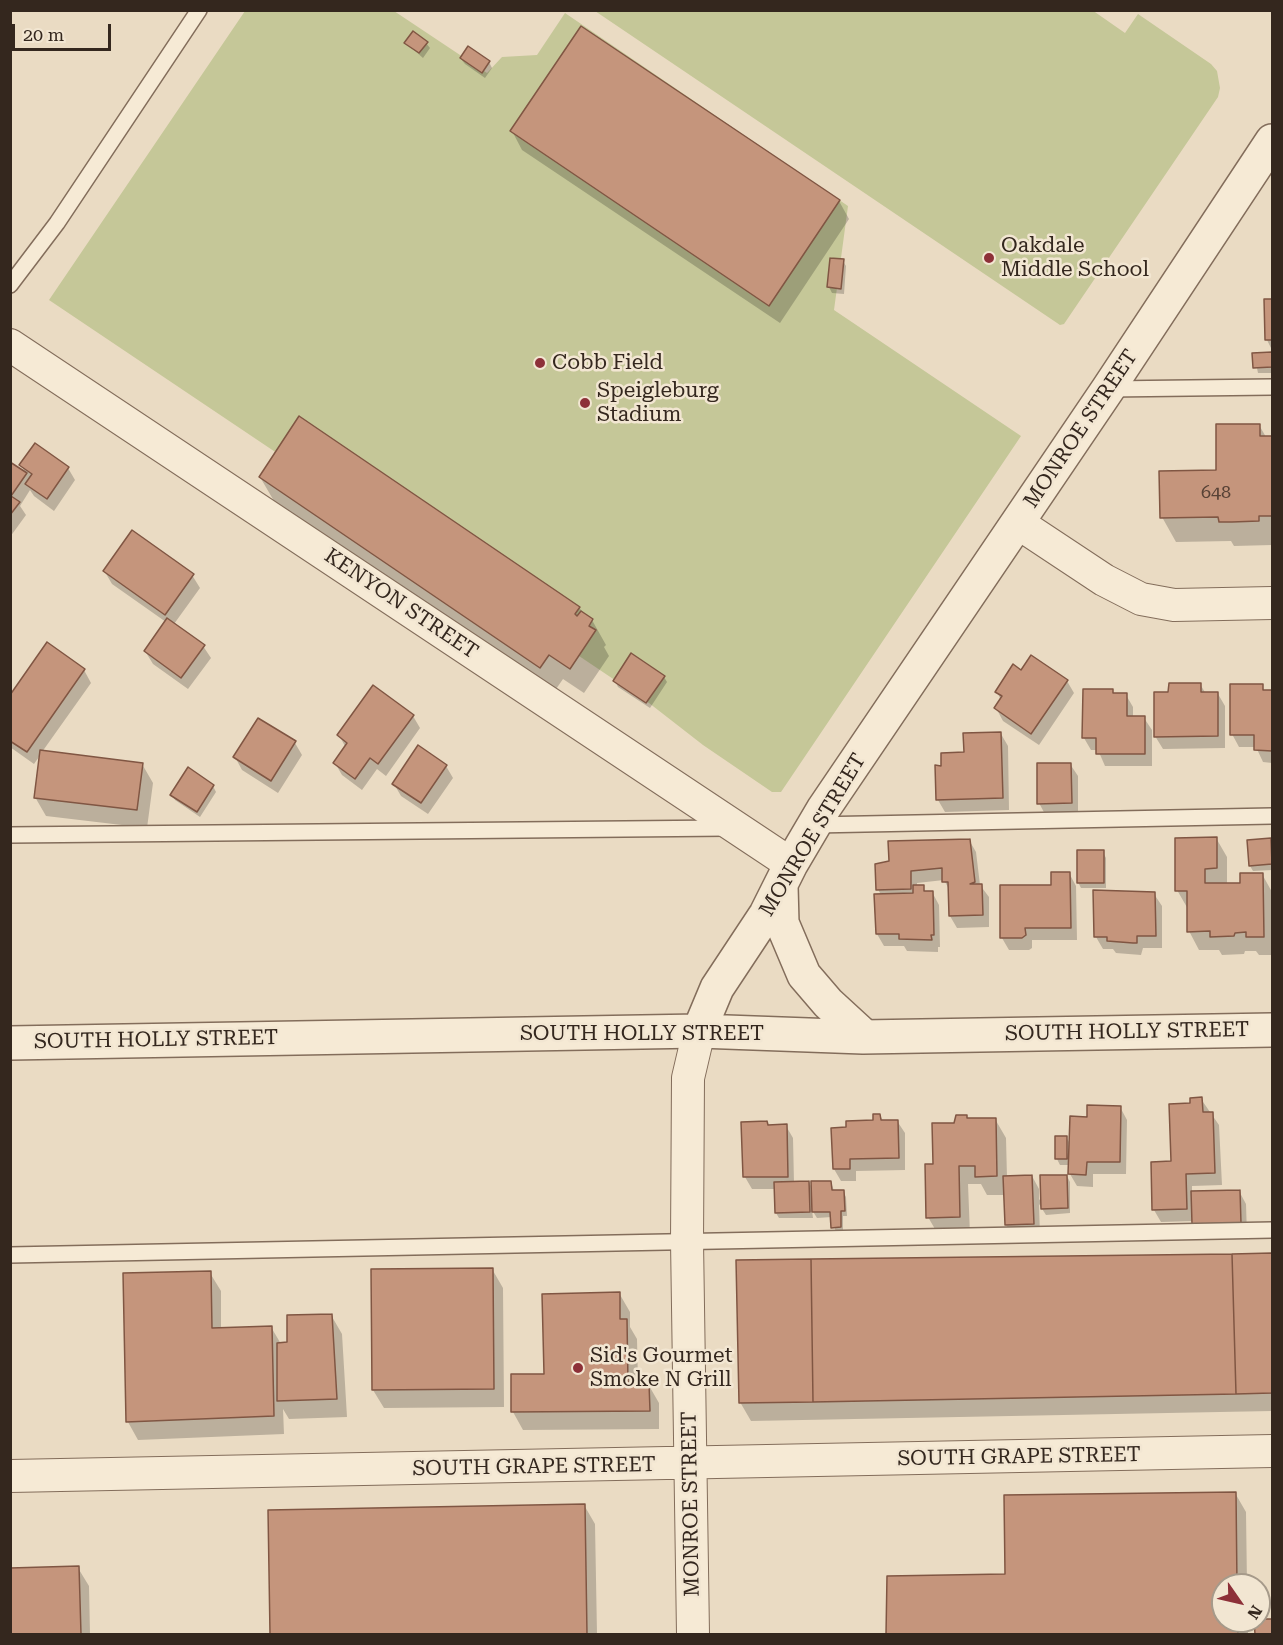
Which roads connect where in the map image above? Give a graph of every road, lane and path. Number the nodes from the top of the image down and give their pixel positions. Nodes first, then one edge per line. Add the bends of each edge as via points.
1 (200, 10) edge
2 (1272, 141) edge
3 (10, 285) edge
4 (10, 345) edge
5 (1272, 387) edge
6 (1108, 389) junction
7 (1018, 523) junction
8 (1272, 603) edge
9 (1272, 816) edge
10 (813, 825) junction
11 (736, 828) junction
12 (10, 835) edge
13 (786, 875) junction
14 (1272, 1030) edge
15 (699, 1031) junction
16 (865, 1037) junction
17 (10, 1042) edge
18 (1272, 1230) edge
19 (687, 1241) junction
20 (10, 1255) edge
21 (1272, 1451) edge
22 (691, 1464) junction
23 (10, 1476) edge
24 (693, 1635) edge

1 - 3 lane via 57,223
2 - 6 street, MONROE STREET
4 - 11 street, KENYON STREET
5 - 6 lane
6 - 7 street, MONROE STREET
7 - 8 street via 1104,580 1141,599 1174,605
7 - 10 street, MONROE STREET
9 - 10 lane
10 - 13 street, MONROE STREET
11 - 12 lane
11 - 13 street, KENYON STREET
13 - 15 street, MONROE STREET via 717,987
13 - 16 street via 782,923 804,975
14 - 16 street, SOUTH HOLLY STREET
15 - 16 street, SOUTH HOLLY STREET
15 - 17 street, SOUTH HOLLY STREET
15 - 19 street, MONROE STREET via 688,1078
18 - 19 lane
19 - 20 lane
19 - 22 street, MONROE STREET
21 - 22 street, SOUTH GRAPE STREET
22 - 23 street, SOUTH GRAPE STREET
22 - 24 street, MONROE STREET

